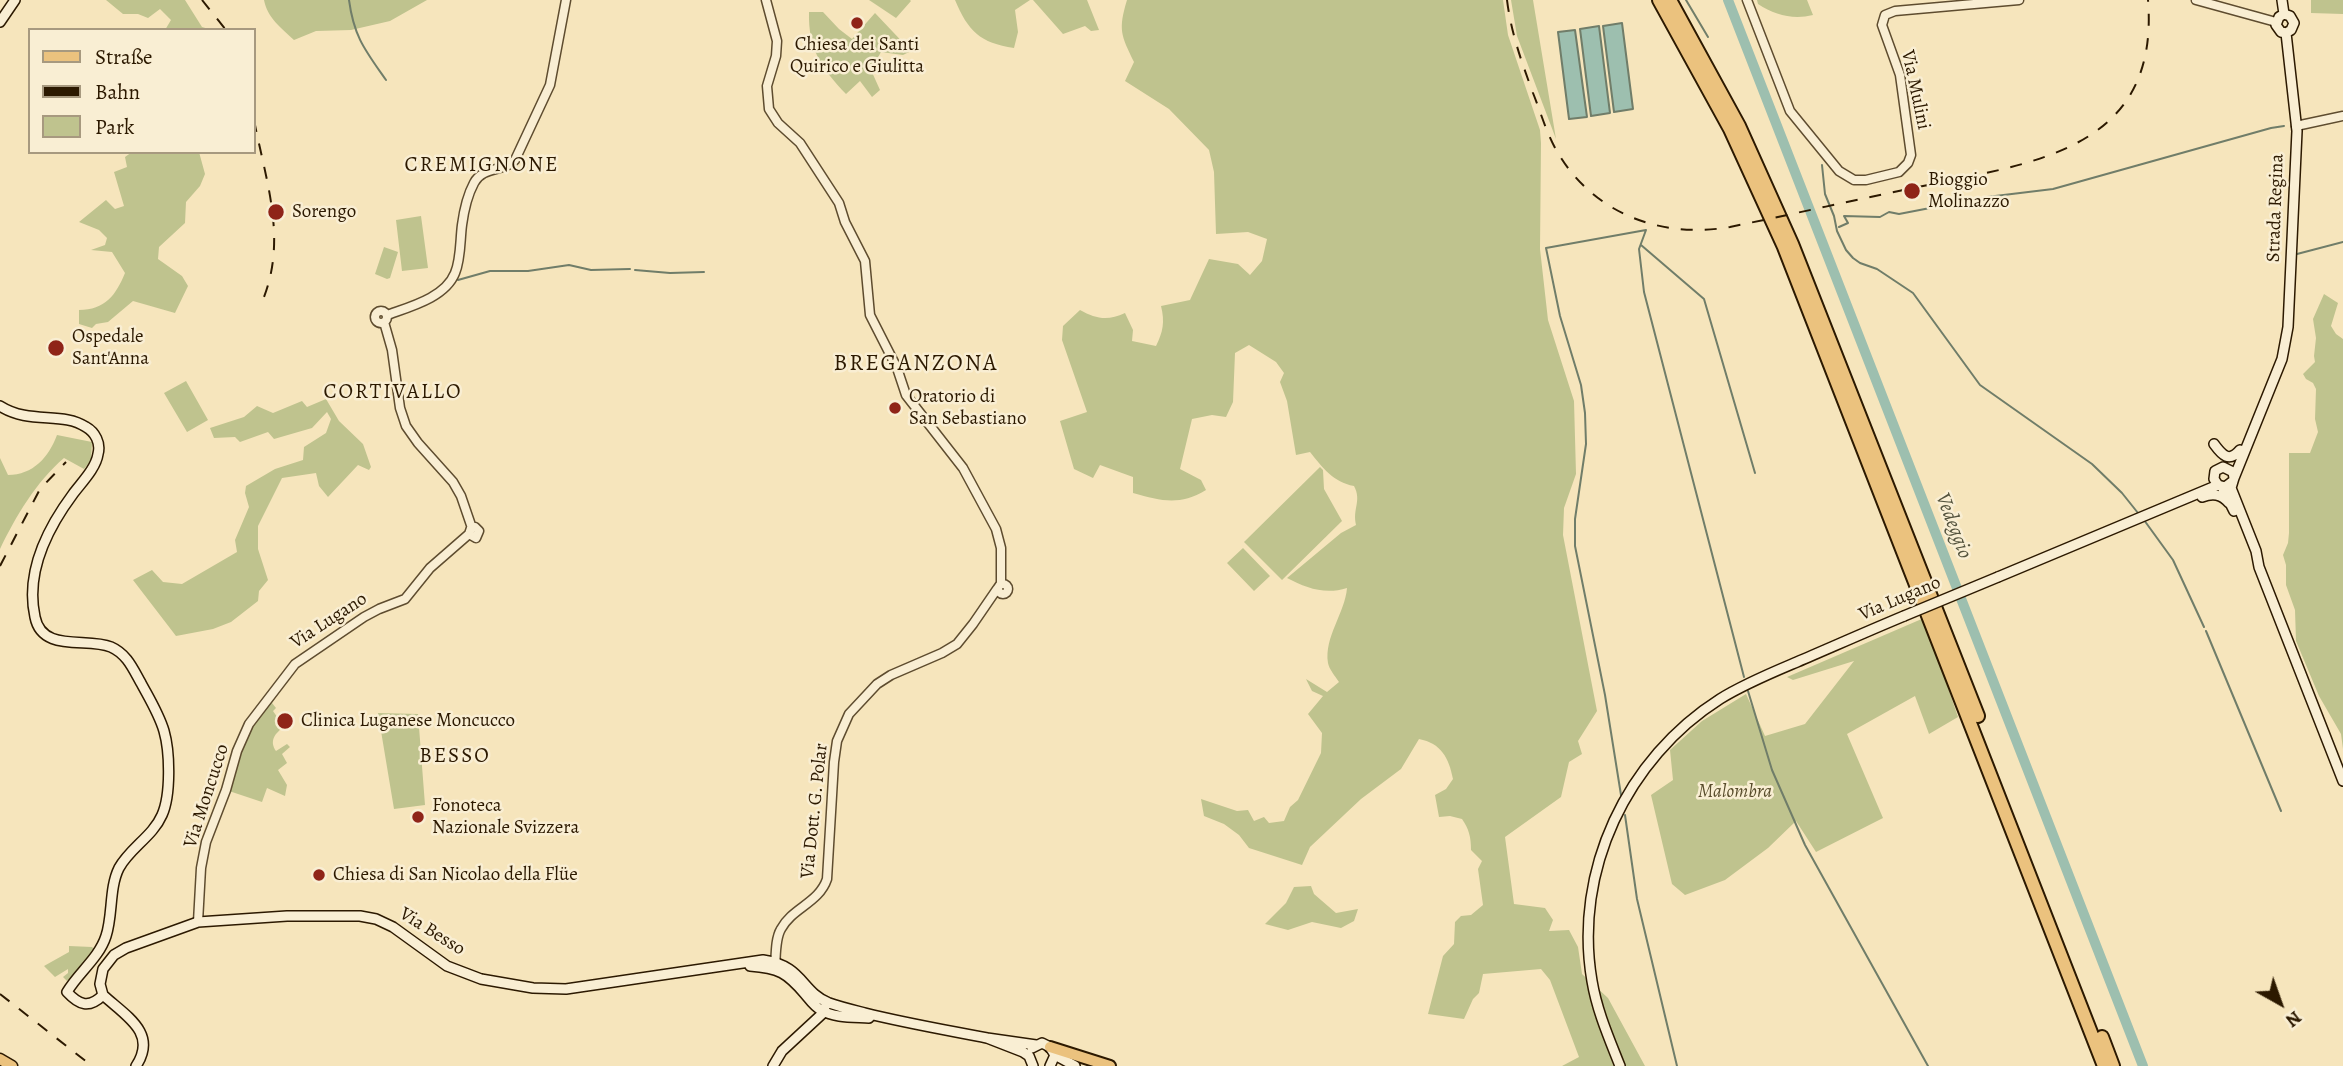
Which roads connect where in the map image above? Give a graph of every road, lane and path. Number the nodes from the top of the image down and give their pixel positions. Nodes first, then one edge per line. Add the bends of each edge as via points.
1 (15, 0) edge
2 (566, 0) edge
3 (766, 0) edge
4 (1659, 0) edge
5 (1670, 0) edge
6 (1747, 0) edge
7 (2019, 0) edge
8 (2196, 0) edge
9 (2282, 0) edge
10 (4, 9) edge
11 (2284, 14) junction
12 (0, 22) edge
13 (2276, 22) junction
14 (2286, 33) junction
15 (2343, 116) edge
16 (2297, 126) junction
17 (2272, 384) junction
18 (2265, 404) junction
19 (0, 406) edge
20 (2214, 444) dead end
21 (2240, 450) junction
22 (2225, 467) junction
23 (2233, 480) junction
24 (2218, 483) junction
25 (2232, 507) junction
26 (2160, 509) junction
27 (2141, 516) junction
28 (2248, 531) junction
29 (2259, 567) junction
30 (274, 689) joint
31 (2343, 781) edge
32 (198, 922) junction
33 (775, 965) junction
34 (103, 995) junction
35 (826, 1007) junction
36 (987, 1038) junction
37 (1036, 1045) junction
38 (1053, 1051) junction
39 (1029, 1056) junction
40 (0, 1059) edge
41 (12, 1066) edge
42 (136, 1066) edge
43 (773, 1066) edge
44 (1033, 1066) edge
45 (1051, 1066) edge
46 (1059, 1066) edge
47 (1075, 1066) edge
48 (1110, 1066) edge
49 (1620, 1066) edge
50 (2104, 1066) edge
51 (2113, 1066) edge

1 - 10 main road
2 - 30 street, Via Lugano via 550,85 515,159 474,182 464,208 457,267 448,284 385,319 406,426 453,482 471,531 430,568 405,599 379,608 302,658
3 - 33 street, Via Dott. G. Polar via 777,41 767,86 768,106 839,203 865,261 870,315 906,395 963,468 996,529 1001,548 999,586 965,636 936,656 877,684 852,710 837,741 827,879 818,896 782,926
4 - 50 highway via 1730,129 1784,247
5 - 51 highway via 1733,116 1792,244
6 - 7 street, Via Mulini via 1794,116 1839,172 1861,180 1899,172 1911,155 1899,75 1881,23 1885,15
8 - 13 street
9 - 11 main road
10 - 12 main road
11 - 13 main road
11 - 14 main road via 2294,23
13 - 14 main road via 2278,30
14 - 16 main road, Strada Regina
15 - 16 street
16 - 17 main road, Strada Regina via 2288,327
17 - 18 main road, Strada Regina
17 - 21 main road, Strada Regina
18 - 23 main road, Strada Regina
18 - 28 main road via 2237,484
19 - 34 main road via 23,417 74,421 92,431 98,456 55,520 35,567 36,621 52,639 95,642 123,654 164,732 167,795 162,817 118,869 102,946 66,992 85,1005
20 - 21 main road via 2227,457
21 - 22 main road, Strada Regina
22 - 23 main road via 2231,470
22 - 24 main road via 2217,469
23 - 24 main road via 2228,486
23 - 28 main road via 2232,490
24 - 25 main road
24 - 26 main road, Via Lugano
24 - 27 main road
25 - 26 main road via 2222,496 2212,494
25 - 29 main road
26 - 27 main road, Via Lugano
27 - 49 main road, Via Lugano, bridge via 1756,680 1723,697 1676,732 1653,757 1611,823 1591,899 1595,995
28 - 29 main road
29 - 31 main road
30 - 32 street, Via Moncucco via 249,724 206,842
32 - 33 main road, Via Besso via 370,917 393,927 447,965 481,979 546,990 756,961
32 - 34 main road, Via Besso via 114,955 102,972
33 - 35 main road via 794,971
34 - 42 main road via 142,1034 145,1047
35 - 36 main road
35 - 43 main road
36 - 37 main road
36 - 39 main road
37 - 38 main road via 1042,1043
37 - 39 main road
38 - 45 main road
38 - 47 main road
38 - 48 highway
39 - 44 main road
40 - 41 main road
45 - 46 main road

